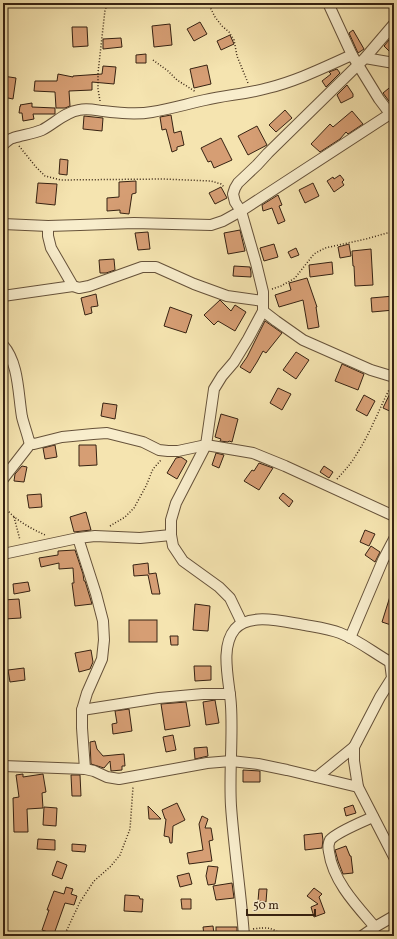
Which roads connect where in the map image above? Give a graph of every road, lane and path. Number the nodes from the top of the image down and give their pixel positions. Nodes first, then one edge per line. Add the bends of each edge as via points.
1 (108, 3) edge
2 (208, 3) edge
3 (328, 3) edge
4 (394, 24) edge
5 (352, 54) junction
6 (154, 60) dead end
7 (361, 61) junction
8 (394, 63) edge
9 (252, 92) junction
10 (205, 100) junction
11 (102, 111) junction
12 (392, 117) edge
13 (12, 138) junction
14 (3, 145) edge
15 (235, 202) junction
16 (241, 211) junction
17 (3, 224) edge
18 (48, 226) junction
19 (394, 231) edge
20 (72, 286) junction
21 (3, 296) edge
22 (263, 296) junction
23 (263, 312) junction
24 (3, 345) edge
25 (392, 382) edge
26 (31, 443) junction
27 (206, 446) junction
28 (168, 451) junction
29 (3, 479) edge
30 (330, 486) junction
31 (3, 505) edge
32 (394, 516) edge
33 (14, 517) junction
34 (171, 535) junction
35 (95, 536) junction
36 (78, 538) junction
37 (394, 539) edge
38 (60, 542) junction
39 (22, 550) junction
40 (3, 554) edge
41 (242, 624) junction
42 (350, 638) junction
43 (392, 663) edge
44 (393, 677) edge
45 (230, 694) junction
46 (82, 710) junction
47 (354, 747) junction
48 (231, 761) junction
49 (3, 766) edge
50 (85, 769) junction
51 (134, 776) junction
52 (317, 777) junction
53 (358, 787) junction
54 (373, 817) junction
55 (394, 857) edge
56 (394, 916) edge
57 (375, 927) junction
58 (244, 934) edge
59 (64, 936) edge
60 (283, 936) edge
61 (362, 936) edge

1 - 11 path via 98,73
2 - 9 path via 215,17 234,40 237,56
3 - 5 street
4 - 7 street
5 - 7 street
5 - 9 street via 282,84
6 - 10 path
7 - 8 street
7 - 12 street via 379,99
7 - 15 street via 238,183 233,194
9 - 10 street
10 - 11 street via 150,113
11 - 13 street via 79,110 42,130
12 - 16 street
13 - 14 street
13 - 15 path via 45,176 61,180 211,181 222,184
15 - 16 street
16 - 18 street via 211,225 134,223
16 - 22 street
17 - 18 street
18 - 20 street via 51,248
19 - 22 path via 326,248 314,254 295,278
20 - 21 street
20 - 22 street via 89,286 142,267 156,267 227,296
22 - 23 street
23 - 25 street via 303,340
23 - 27 street via 234,362 214,389
24 - 26 street via 8,350 14,366 22,418
25 - 30 path via 357,454
26 - 28 street via 107,433
26 - 29 street
27 - 28 street
27 - 30 street via 253,453
27 - 34 street via 176,503 171,520
28 - 35 path via 152,469 134,508 125,517
30 - 32 street
31 - 33 path
33 - 38 path
33 - 39 path
34 - 35 street via 140,538
34 - 41 street via 173,546 183,561 230,598
35 - 36 street
36 - 38 street
36 - 46 street via 103,621 104,640 102,660
37 - 42 street
38 - 39 street
39 - 40 street
41 - 42 street via 267,619 339,632
41 - 45 street via 229,637 227,646
42 - 43 street
43 - 44 street
44 - 47 street
45 - 46 street via 160,698
45 - 48 street
46 - 50 street
47 - 52 street
47 - 53 street
48 - 51 street
48 - 52 street
48 - 58 street via 231,805
49 - 50 street
50 - 51 street via 119,779
51 - 59 path via 130,829 120,855 94,881 80,902
52 - 53 street
53 - 54 street
54 - 55 street
54 - 57 street via 337,834 328,847 337,877
56 - 57 street
57 - 61 street
58 - 60 path via 267,927

